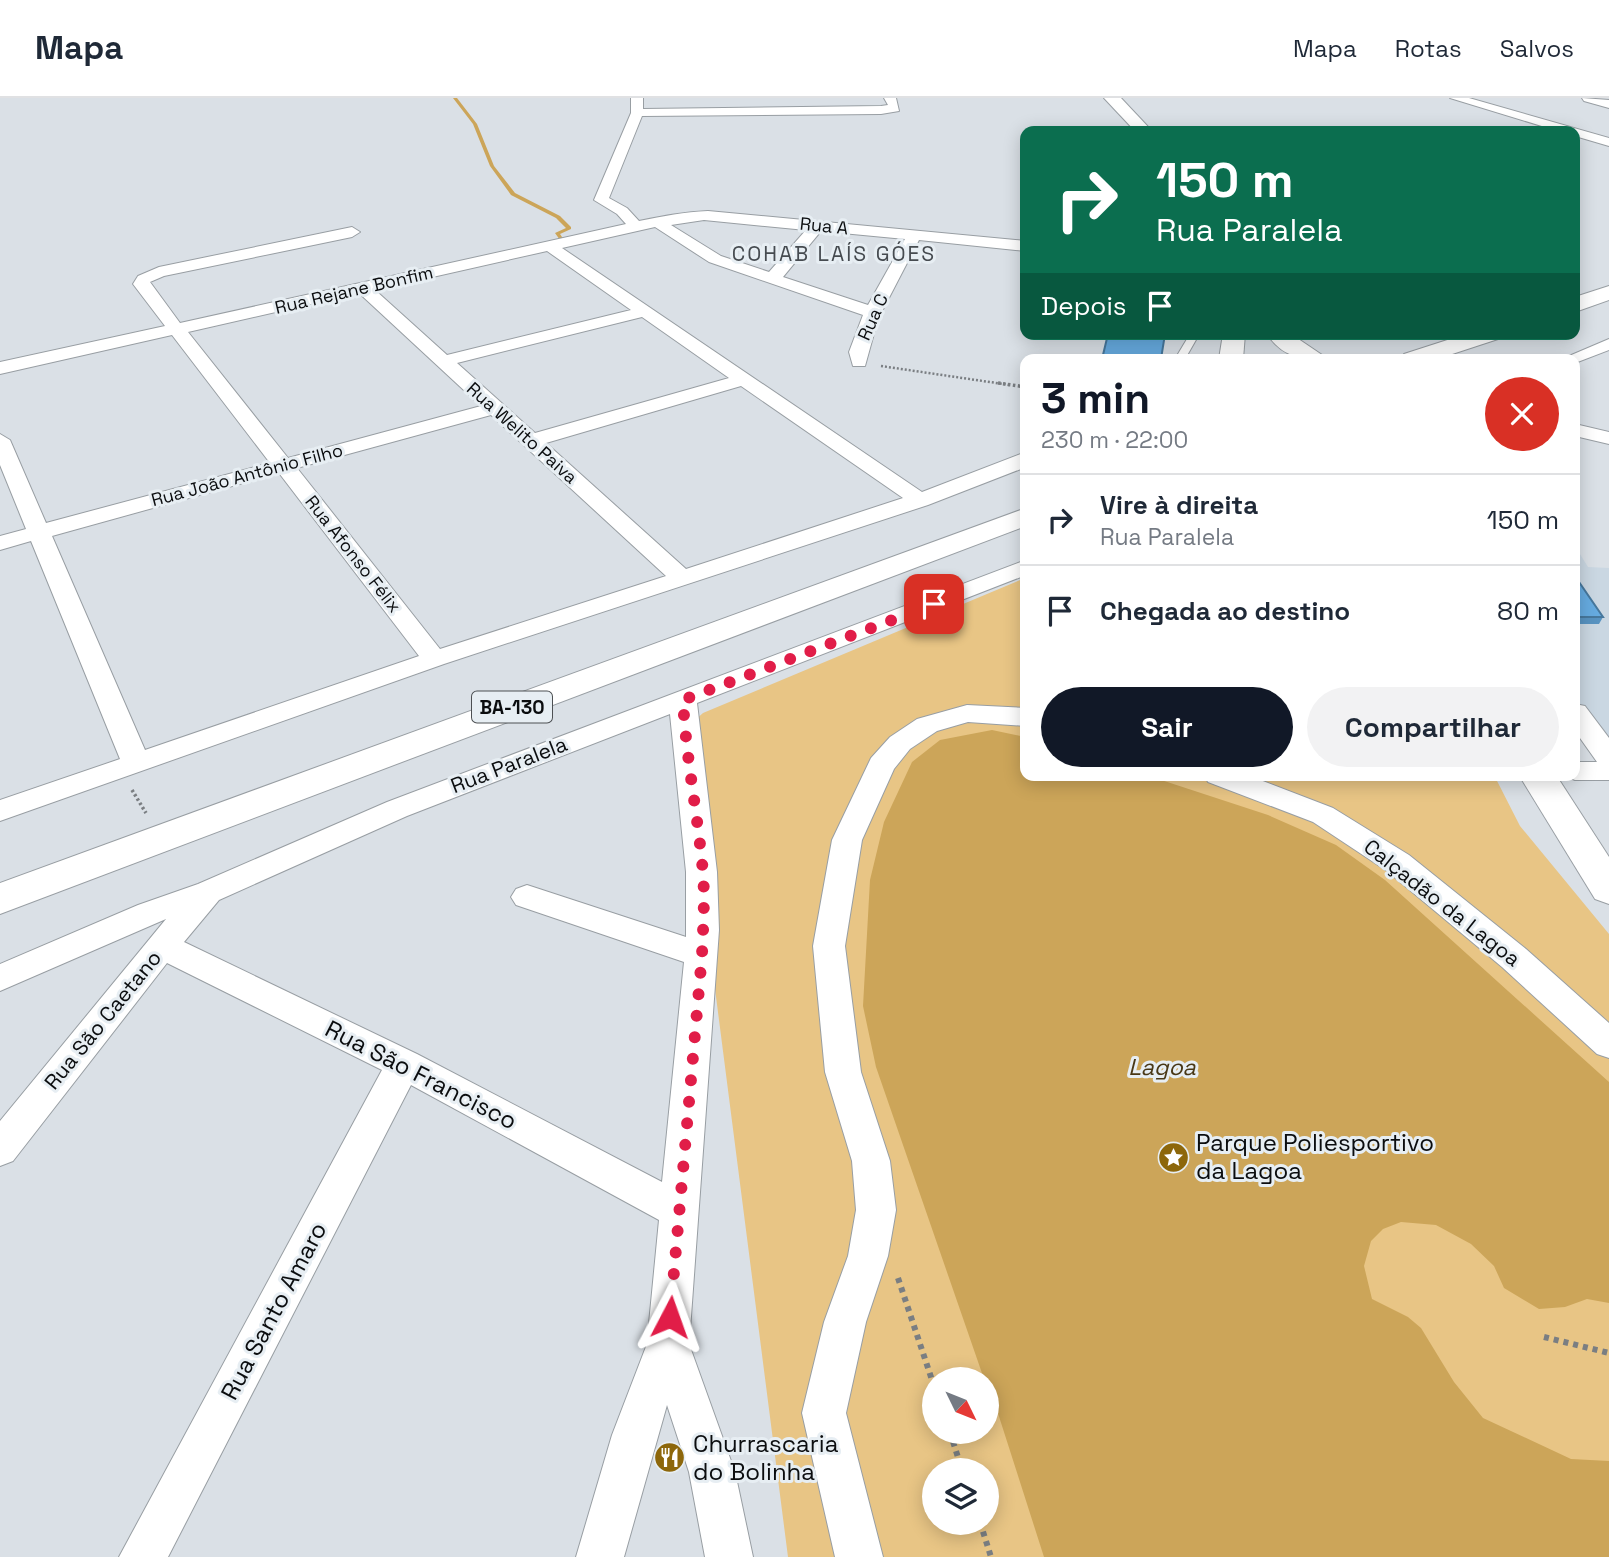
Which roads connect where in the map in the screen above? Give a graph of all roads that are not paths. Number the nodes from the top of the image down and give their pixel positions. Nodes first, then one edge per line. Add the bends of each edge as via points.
1 (637, 98) edge
2 (1112, 98) edge
3 (1456, 98) edge
4 (1588, 98) edge
5 (891, 103) edge
6 (1609, 104) edge
7 (637, 113) junction
8 (1139, 126) edge
9 (1552, 126) edge
10 (1580, 134) edge
11 (1609, 142) edge
12 (622, 211) junction
13 (708, 215) junction
14 (657, 222) junction
15 (818, 225) junction
16 (636, 227) junction
17 (352, 232) dead end
18 (914, 236) junction
19 (1020, 245) edge
20 (551, 247) junction
21 (773, 278) junction
22 (363, 288) junction
23 (1609, 292) edge
24 (1580, 303) edge
25 (646, 312) junction
26 (872, 312) junction
27 (177, 330) junction
28 (1284, 340) edge
29 (1471, 340) edge
30 (1483, 340) edge
31 (1507, 340) edge
32 (1609, 344) edge
33 (1306, 354) edge
34 (1428, 354) edge
35 (1447, 354) edge
36 (1485, 354) edge
37 (1580, 355) edge
38 (444, 361) junction
39 (859, 362) road end
40 (0, 368) edge
41 (745, 380) junction
42 (494, 408) junction
43 (1580, 422) edge
44 (1609, 429) edge
45 (1580, 431) edge
46 (1609, 439) edge
47 (0, 440) edge
48 (531, 441) junction
49 (1020, 461) edge
50 (283, 465) junction
51 (920, 500) junction
52 (1020, 518) edge
53 (38, 532) junction
54 (0, 542) edge
55 (1020, 570) edge
56 (681, 577) junction
57 (435, 659) junction
58 (683, 700) junction
59 (1020, 717) edge
60 (1580, 719) edge
61 (1609, 758) edge
62 (127, 766) junction
63 (1580, 771) edge
64 (1609, 771) edge
65 (1234, 781) edge
66 (1541, 781) edge
67 (1572, 781) edge
68 (0, 811) edge
69 (1609, 841) edge
70 (1609, 888) edge
71 (209, 892) junction
72 (527, 897) dead end
73 (0, 900) edge
74 (162, 946) junction
75 (702, 955) junction
76 (0, 978) edge
77 (1609, 1044) edge
78 (404, 1064) junction
79 (0, 1149) edge
80 (678, 1210) junction
81 (668, 1344) junction
82 (143, 1557) edge
83 (600, 1557) edge
84 (729, 1557) edge
85 (859, 1557) edge

1 - 7 street
2 - 8 main road
3 - 9 street
4 - 6 street
5 - 7 street
7 - 12 street via 602,196 606,204
10 - 11 street
12 - 13 street, Rua A
12 - 16 street
13 - 14 street, Rua Rejane Bonfim
13 - 15 street, Rua A
14 - 16 street, Rua Rejane Bonfim
14 - 21 street via 715,259
15 - 18 street, Rua A
15 - 21 street
16 - 20 street, Rua Rejane Bonfim
17 - 27 street, Rua Afonso Félix via 159,272 144,279 141,284
18 - 19 street, Rua A
18 - 26 street, Rua C
20 - 22 street, Rua Rejane Bonfim
20 - 25 street
21 - 26 street
22 - 27 street, Rua Rejane Bonfim
22 - 38 street, Rua Welito Paiva
23 - 24 main road
25 - 38 street
25 - 41 street
26 - 39 street, Rua C via 856,354
27 - 40 street, Rua Rejane Bonfim
27 - 50 street, Rua Afonso Félix
28 - 33 main road
29 - 34 main road
30 - 35 main road
31 - 36 main road
32 - 37 street
38 - 42 street, Rua Welito Paiva
41 - 48 street
41 - 51 street
42 - 48 street, Rua Welito Paiva
42 - 50 street, Rua João Antônio Filho
43 - 44 street
45 - 46 street
47 - 53 street
48 - 56 street, Rua Welito Paiva
49 - 51 street
50 - 53 street, Rua João Antônio Filho
50 - 57 street, Rua Afonso Félix
51 - 56 street
52 - 73 main road, BA-130
53 - 54 street, Rua João Antônio Filho
53 - 62 street
55 - 58 street, Rua Paralela
56 - 57 street
57 - 62 street
58 - 71 street, Rua Paralela via 397,809
58 - 75 street via 685,754 703,875
59 - 85 street via 967,713 927,725 900,743 881,765 845,851 829,947 843,1072 871,1161 876,1210 868,1256 845,1322 824,1413
60 - 61 street
62 - 68 street
63 - 64 street
65 - 77 street, Calçadão da Lagoa via 1323,814 1398,863
66 - 70 main road
67 - 69 main road
71 - 74 street, Rua São Caetano
71 - 76 street, Rua Paralela
72 - 75 street
74 - 78 street, Rua São Francisco
74 - 79 street, Rua São Caetano
75 - 80 street
78 - 80 street, Rua São Francisco
78 - 82 street, Rua Santo Amaro
80 - 81 street
81 - 83 street via 634,1435
81 - 84 street via 712,1472

